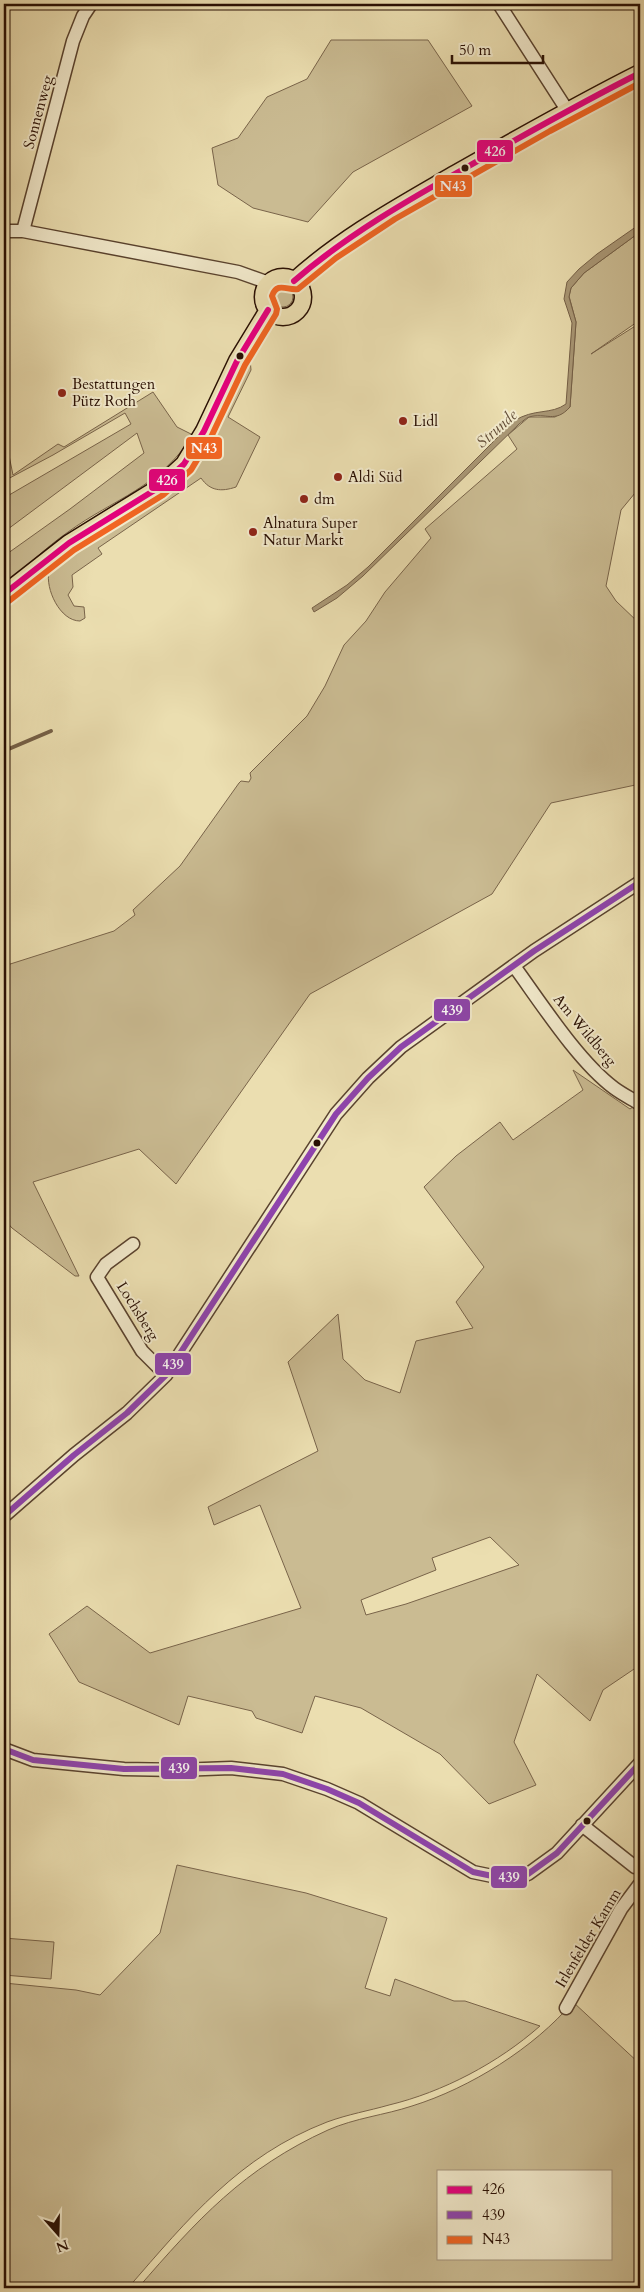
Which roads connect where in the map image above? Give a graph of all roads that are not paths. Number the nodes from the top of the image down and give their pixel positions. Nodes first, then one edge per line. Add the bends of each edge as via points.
1 (91, 4) edge
2 (499, 4) edge
3 (640, 73) edge
4 (567, 110) junction
5 (4, 231) edge
6 (23, 231) junction
7 (294, 281) junction
8 (269, 283) junction
9 (268, 310) junction
10 (4, 594) edge
11 (640, 882) edge
12 (514, 966) junction
13 (640, 1104) edge
14 (133, 1244) dead end
15 (166, 1375) junction
16 (4, 1516) edge
17 (4, 1749) edge
18 (640, 1763) edge
19 (582, 1824) junction
20 (638, 1866) edge
21 (640, 1885) edge
22 (566, 2008) dead end

1 - 6 street, Sonnenweg via 73,40
2 - 4 street
3 - 4 main road
4 - 7 main road via 354,235
5 - 6 street
6 - 8 street via 238,272
7 - 8 main road via 283,277
7 - 9 main road via 303,297 297,312 282,317
8 - 9 main road via 263,297
9 - 10 main road via 237,361 193,452 176,473 123,511 69,543
11 - 12 street
12 - 13 street, Am Wildberg via 592,1068
12 - 15 street via 401,1047 336,1114
14 - 15 street, Lochsberg via 106,1264 97,1277 142,1350
15 - 16 street via 127,1413
17 - 19 street via 33,1760 124,1769 231,1768 283,1774 359,1802 473,1872 502,1878 528,1874 557,1852
18 - 19 street
19 - 20 street
20 - 21 street via 635,1880
21 - 22 street, Irlenfelder Kamm via 622,1909

